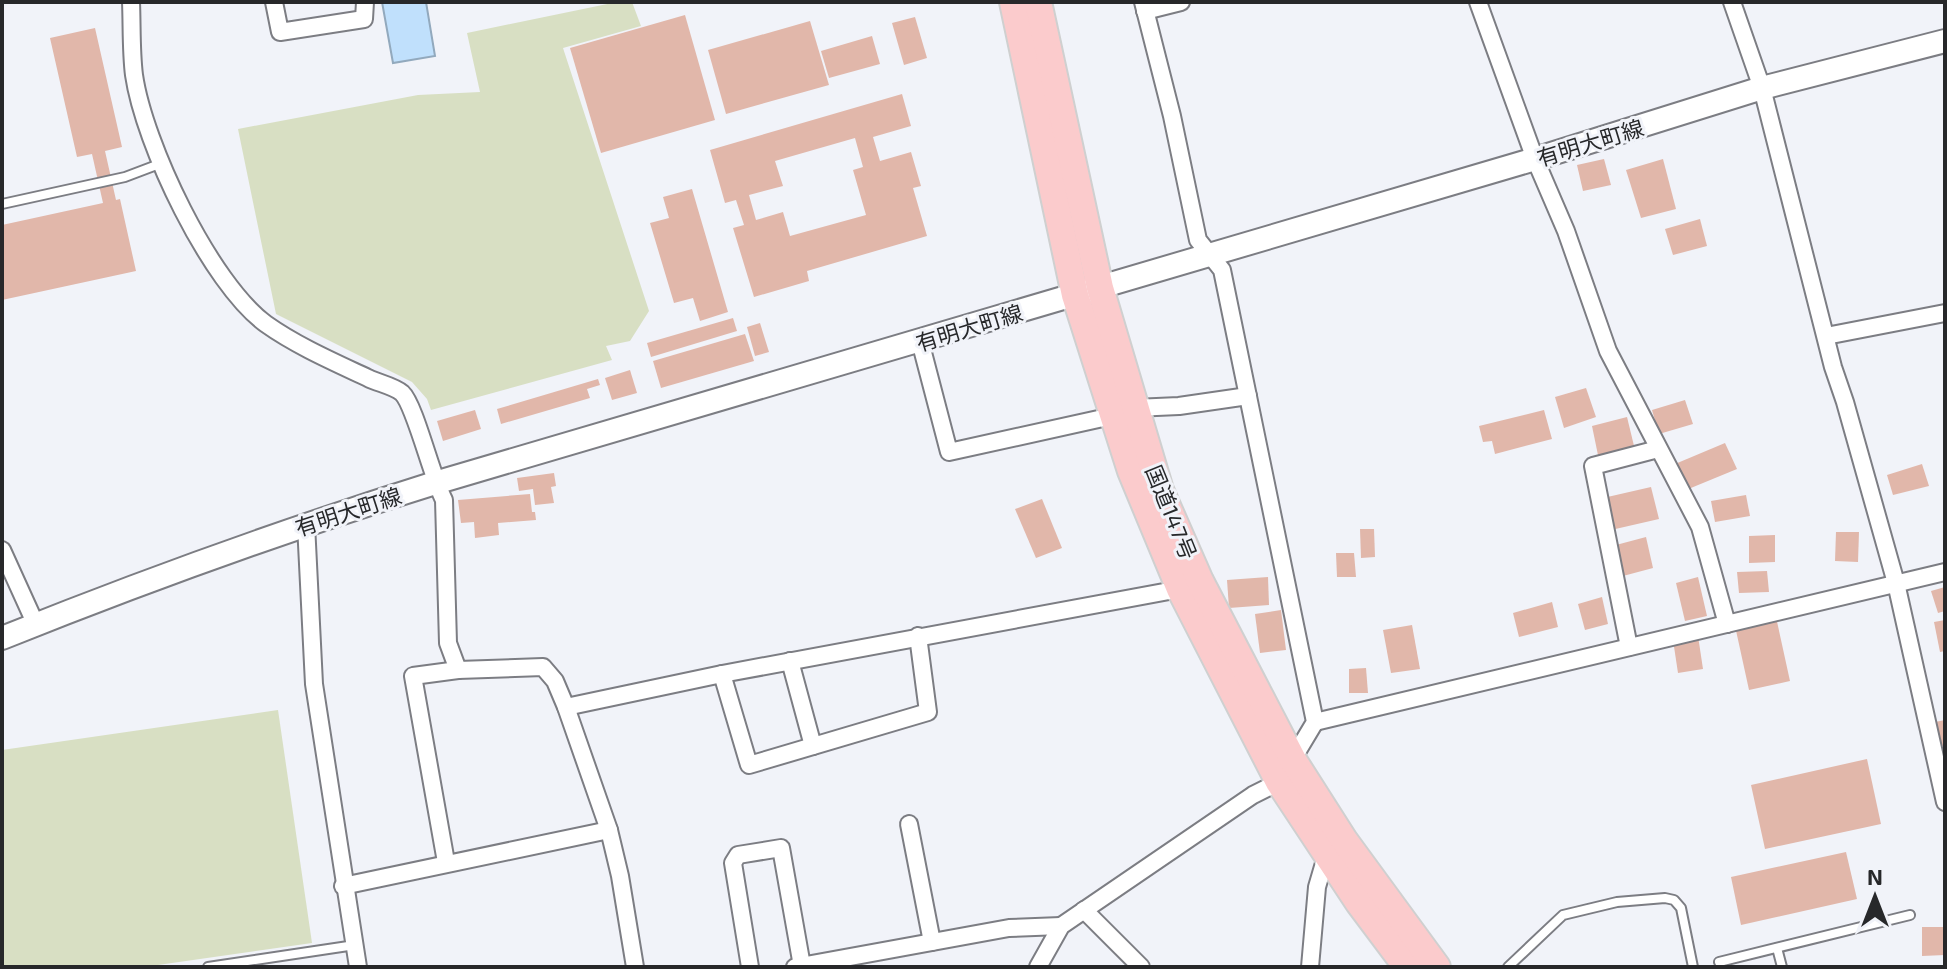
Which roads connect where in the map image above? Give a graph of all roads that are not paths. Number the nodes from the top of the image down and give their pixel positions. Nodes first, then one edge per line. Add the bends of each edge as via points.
1 (131, 2) edge
2 (274, 2) edge
3 (365, 2) edge
4 (1013, 2) edge
5 (1038, 2) edge
6 (1181, 2) edge
7 (1478, 2) edge
8 (1732, 2) edge
9 (1144, 7) edge
10 (1945, 41) edge
11 (1762, 88) junction
12 (1535, 159) junction
13 (162, 163) junction
14 (2, 204) edge
15 (1209, 255) junction
16 (1088, 292) junction
17 (1945, 313) edge
18 (1826, 336) junction
19 (920, 341) junction
20 (1248, 396) junction
21 (1123, 412) junction
22 (1658, 449) junction
23 (435, 483) junction
24 (306, 524) junction
25 (2, 550) edge
26 (1945, 572) edge
27 (1896, 583) junction
28 (1180, 589) junction
29 (1727, 624) junction
30 (36, 625) junction
31 (918, 636) junction
32 (2, 638) edge
33 (1629, 647) junction
34 (790, 661) junction
35 (458, 670) junction
36 (722, 674) junction
37 (566, 707) junction
38 (1315, 722) junction
39 (813, 746) junction
40 (1286, 771) junction
41 (1945, 802) edge
42 (909, 824) dead end
43 (609, 830) junction
44 (1335, 846) junction
45 (446, 862) junction
46 (343, 886) junction
47 (1084, 910) junction
48 (1910, 915) dead end
49 (1061, 926) junction
50 (932, 942) junction
51 (355, 945) junction
52 (1777, 948) junction
53 (1719, 962) dead end
54 (798, 966) edge
55 (208, 967) edge
56 (358, 967) edge
57 (635, 967) edge
58 (750, 967) edge
59 (1038, 967) edge
60 (1141, 967) edge
61 (1310, 967) edge
62 (1407, 967) edge
63 (1437, 967) edge
64 (1508, 967) edge
65 (1693, 967) edge
66 (1782, 967) edge

1 - 13 street via 134,75
2 - 3 street via 280,32 364,19
4 - 16 highway, 国道147号
5 - 16 highway, 国道147号
6 - 9 street
7 - 12 street
8 - 11 street
9 - 15 street via 1198,240
10 - 11 main road, 有明大町線
11 - 12 main road, 有明大町線
11 - 18 street
12 - 15 main road, 有明大町線
12 - 22 street via 1608,351
13 - 14 lane via 125,177
13 - 23 street via 185,215 230,287 265,323 401,393
15 - 16 main road, 有明大町線
15 - 20 street via 1222,270
16 - 19 main road, 有明大町線
16 - 21 highway, 国道147号
17 - 18 street
18 - 27 street
19 - 21 street via 949,452
19 - 23 main road, 有明大町線
20 - 21 street
20 - 38 street
21 - 28 highway, 国道147号 via 1131,471
21 - 40 highway, 国道147号
22 - 29 street via 1700,527
22 - 33 street via 1593,466
23 - 24 main road, 有明大町線
23 - 35 street via 444,500 448,643
24 - 30 main road, 有明大町線
24 - 46 street via 314,684
25 - 30 street
26 - 27 street
27 - 29 street
27 - 41 street
28 - 31 street
28 - 40 highway, 国道147号
29 - 33 street
30 - 32 main road, 有明大町線
31 - 34 street
31 - 39 street via 928,712
33 - 38 street
34 - 36 street
34 - 39 street
35 - 37 street via 543,667
35 - 45 street via 413,676
36 - 37 street
36 - 39 street via 749,765
37 - 43 street
38 - 40 street
40 - 44 highway, 国道147号
40 - 47 street
42 - 50 street
43 - 45 street
43 - 57 street
44 - 61 street via 1317,887
44 - 62 highway, 国道147号 via 1359,903
44 - 63 highway, 国道147号
45 - 46 street
46 - 51 street
47 - 49 street
47 - 60 street
48 - 52 lane
49 - 50 street via 1009,928
49 - 59 street
50 - 54 street
51 - 55 lane
51 - 56 street
52 - 53 lane
52 - 66 lane
54 - 58 street via 781,848 738,855 733,863
64 - 65 lane via 1563,915 1665,898 1681,908

